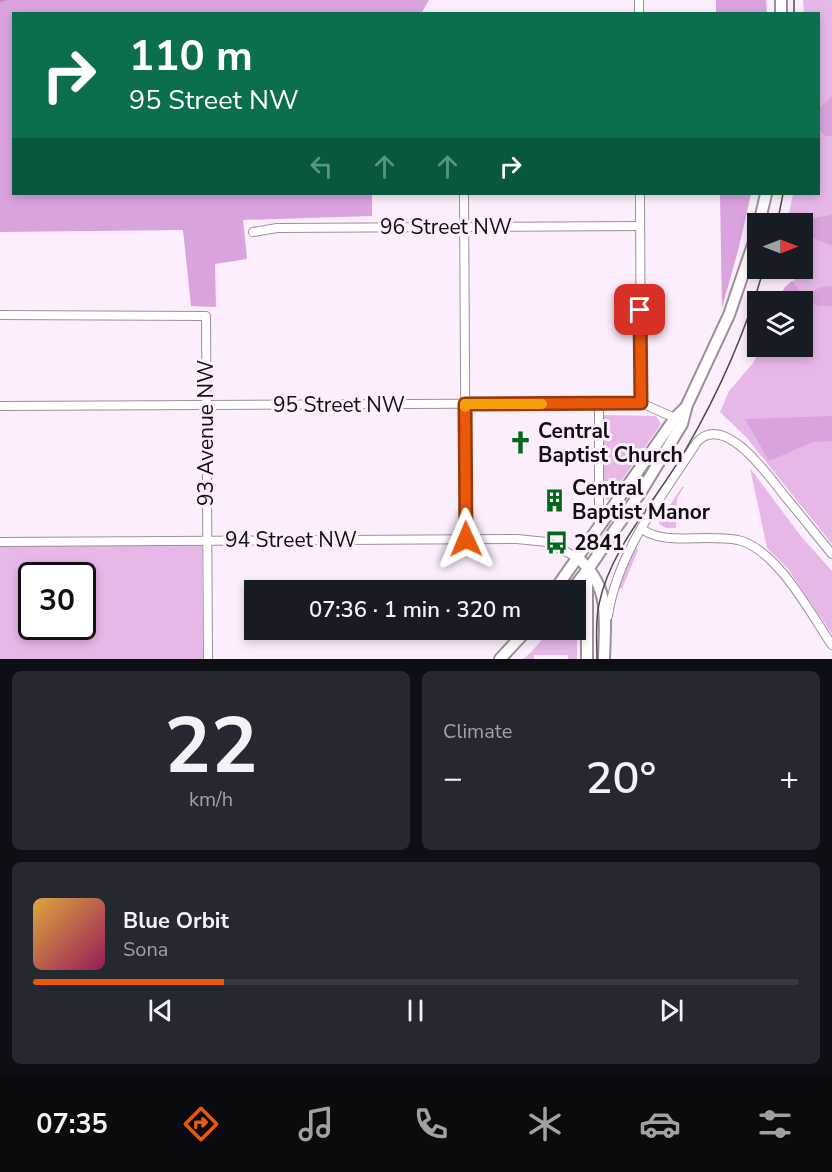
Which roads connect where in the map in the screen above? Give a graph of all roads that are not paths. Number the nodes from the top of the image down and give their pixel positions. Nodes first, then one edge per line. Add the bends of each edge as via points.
1 (464, 195) edge
2 (640, 195) edge
3 (766, 195) edge
4 (762, 213) edge
5 (640, 226) junction
6 (464, 227) junction
7 (253, 232) dead end
8 (747, 262) edge
9 (0, 315) edge
10 (599, 403) junction
11 (641, 403) junction
12 (465, 404) junction
13 (687, 405) junction
14 (0, 406) edge
15 (206, 406) junction
16 (675, 418) junction
17 (598, 528) junction
18 (642, 529) junction
19 (466, 539) junction
20 (207, 541) junction
21 (0, 542) edge
22 (832, 554) edge
23 (578, 558) junction
24 (589, 568) junction
25 (562, 580) edge
26 (579, 580) edge
27 (587, 615) joint
28 (518, 640) edge
29 (604, 640) junction
30 (832, 645) edge
31 (208, 659) edge
32 (500, 659) edge
33 (587, 659) edge
34 (604, 659) edge

1 - 6 street
2 - 5 street
3 - 4 main road
5 - 6 street, 96 Street NW
5 - 11 street
6 - 7 street, 96 Street NW via 277,228
6 - 12 street
8 - 13 main road via 729,315
9 - 15 street, 93 Avenue NW via 206,316
10 - 11 street, 95 Street NW
10 - 12 street, 95 Street NW
10 - 17 street
11 - 16 street, 95 Street NW
12 - 15 street, 95 Street NW
12 - 19 street
13 - 16 main road
13 - 24 main road via 682,424 665,454
14 - 15 street, 95 Street NW
15 - 20 street, 93 Avenue NW
16 - 17 main road
17 - 23 main road
18 - 22 street via 697,442 706,435 720,434 744,448
18 - 29 street via 613,591
18 - 30 street via 658,536 739,540 755,547 779,566
19 - 20 street, 94 Street NW
19 - 23 street, 94 Street NW via 534,540 562,548
20 - 21 street, 94 Street NW
20 - 31 street, 93 Avenue NW
23 - 24 main road
23 - 25 main road
24 - 26 main road
24 - 27 main road
24 - 29 main road via 603,598
27 - 33 main road
28 - 32 main road
29 - 34 main road

